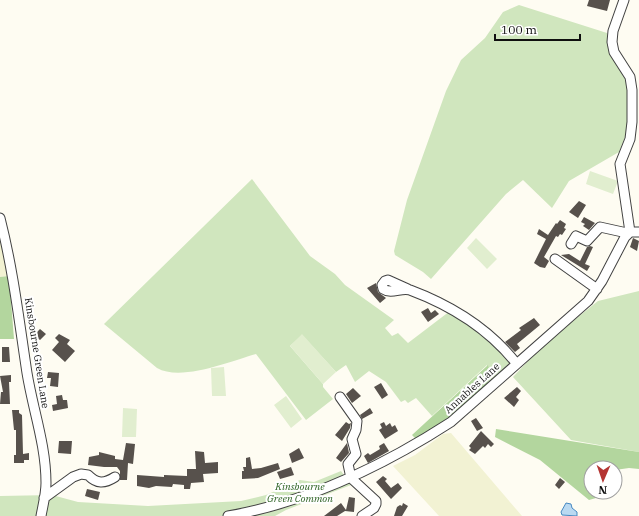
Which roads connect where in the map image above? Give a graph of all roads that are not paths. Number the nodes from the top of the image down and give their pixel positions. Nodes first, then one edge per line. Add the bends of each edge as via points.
1 (624, 0) edge
2 (0, 218) edge
3 (632, 232) edge
4 (571, 244) dead end
5 (555, 259) dead end
6 (408, 289) dead end
7 (597, 289) junction
8 (516, 363) junction
9 (340, 397) dead end
10 (115, 477) dead end
11 (351, 478) junction
12 (44, 498) junction
13 (41, 516) edge
14 (228, 516) edge
15 (362, 516) edge

1 - 3 street via 613,31 612,42 614,52 630,77 632,90 631,133 620,164
2 - 12 street, Kinsbourne Green Lane via 11,262 30,389 42,442 46,484
3 - 4 street via 600,227 587,241 576,236
3 - 7 street, Annables Lane
5 - 7 street
6 - 8 street via 466,318 506,350
7 - 8 street, Annables Lane via 588,300
8 - 11 street, Annables Lane via 451,422
9 - 11 street via 357,421 352,439 356,454 348,464
10 - 12 street via 101,482 93,480 88,475 78,475
11 - 14 street, Annables Lane via 281,504
11 - 15 street via 376,501 374,508
12 - 13 street, Kinsbourne Green Lane

